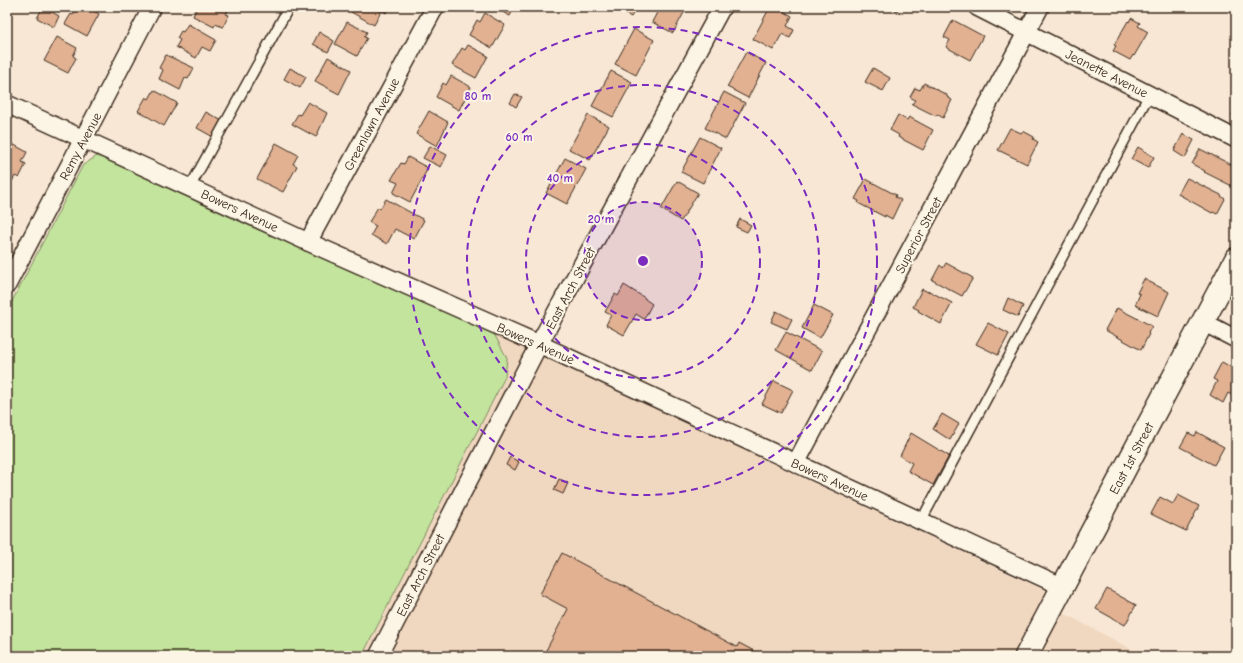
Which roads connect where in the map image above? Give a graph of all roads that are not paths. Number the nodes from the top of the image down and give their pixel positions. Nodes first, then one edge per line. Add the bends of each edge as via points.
1 (152, 7) edge
2 (289, 7) edge
3 (435, 7) edge
4 (722, 7) edge
5 (977, 7) edge
6 (1040, 7) edge
7 (1026, 32) junction
8 (1149, 95) junction
9 (7, 104) edge
10 (84, 139) junction
11 (1236, 139) edge
12 (190, 187) junction
13 (308, 242) junction
14 (1236, 259) edge
15 (7, 286) edge
16 (1203, 322) junction
17 (1236, 339) edge
18 (539, 344) junction
19 (796, 463) junction
20 (921, 521) junction
21 (1063, 587) junction
22 (378, 656) edge
23 (1026, 656) edge

1 - 10 street, Remy Avenue
2 - 12 lane
3 - 13 street, Greenlawn Avenue
4 - 18 street, East Arch Street
5 - 7 street, Jeanette Avenue
6 - 7 street, Superior Street
7 - 8 street, Jeanette Avenue
7 - 19 street, Superior Street
8 - 11 street, Jeanette Avenue
8 - 20 lane
9 - 10 street, Bowers Avenue
10 - 12 street, Bowers Avenue
10 - 15 street, Remy Avenue
12 - 13 street, Bowers Avenue
13 - 18 street, Bowers Avenue
14 - 16 street, East 1st Street
16 - 17 street
16 - 21 street, East 1st Street
18 - 19 street, Bowers Avenue
18 - 22 street, East Arch Street
19 - 20 street, Bowers Avenue
20 - 21 street, Bowers Avenue
21 - 23 street, East 1st Street

